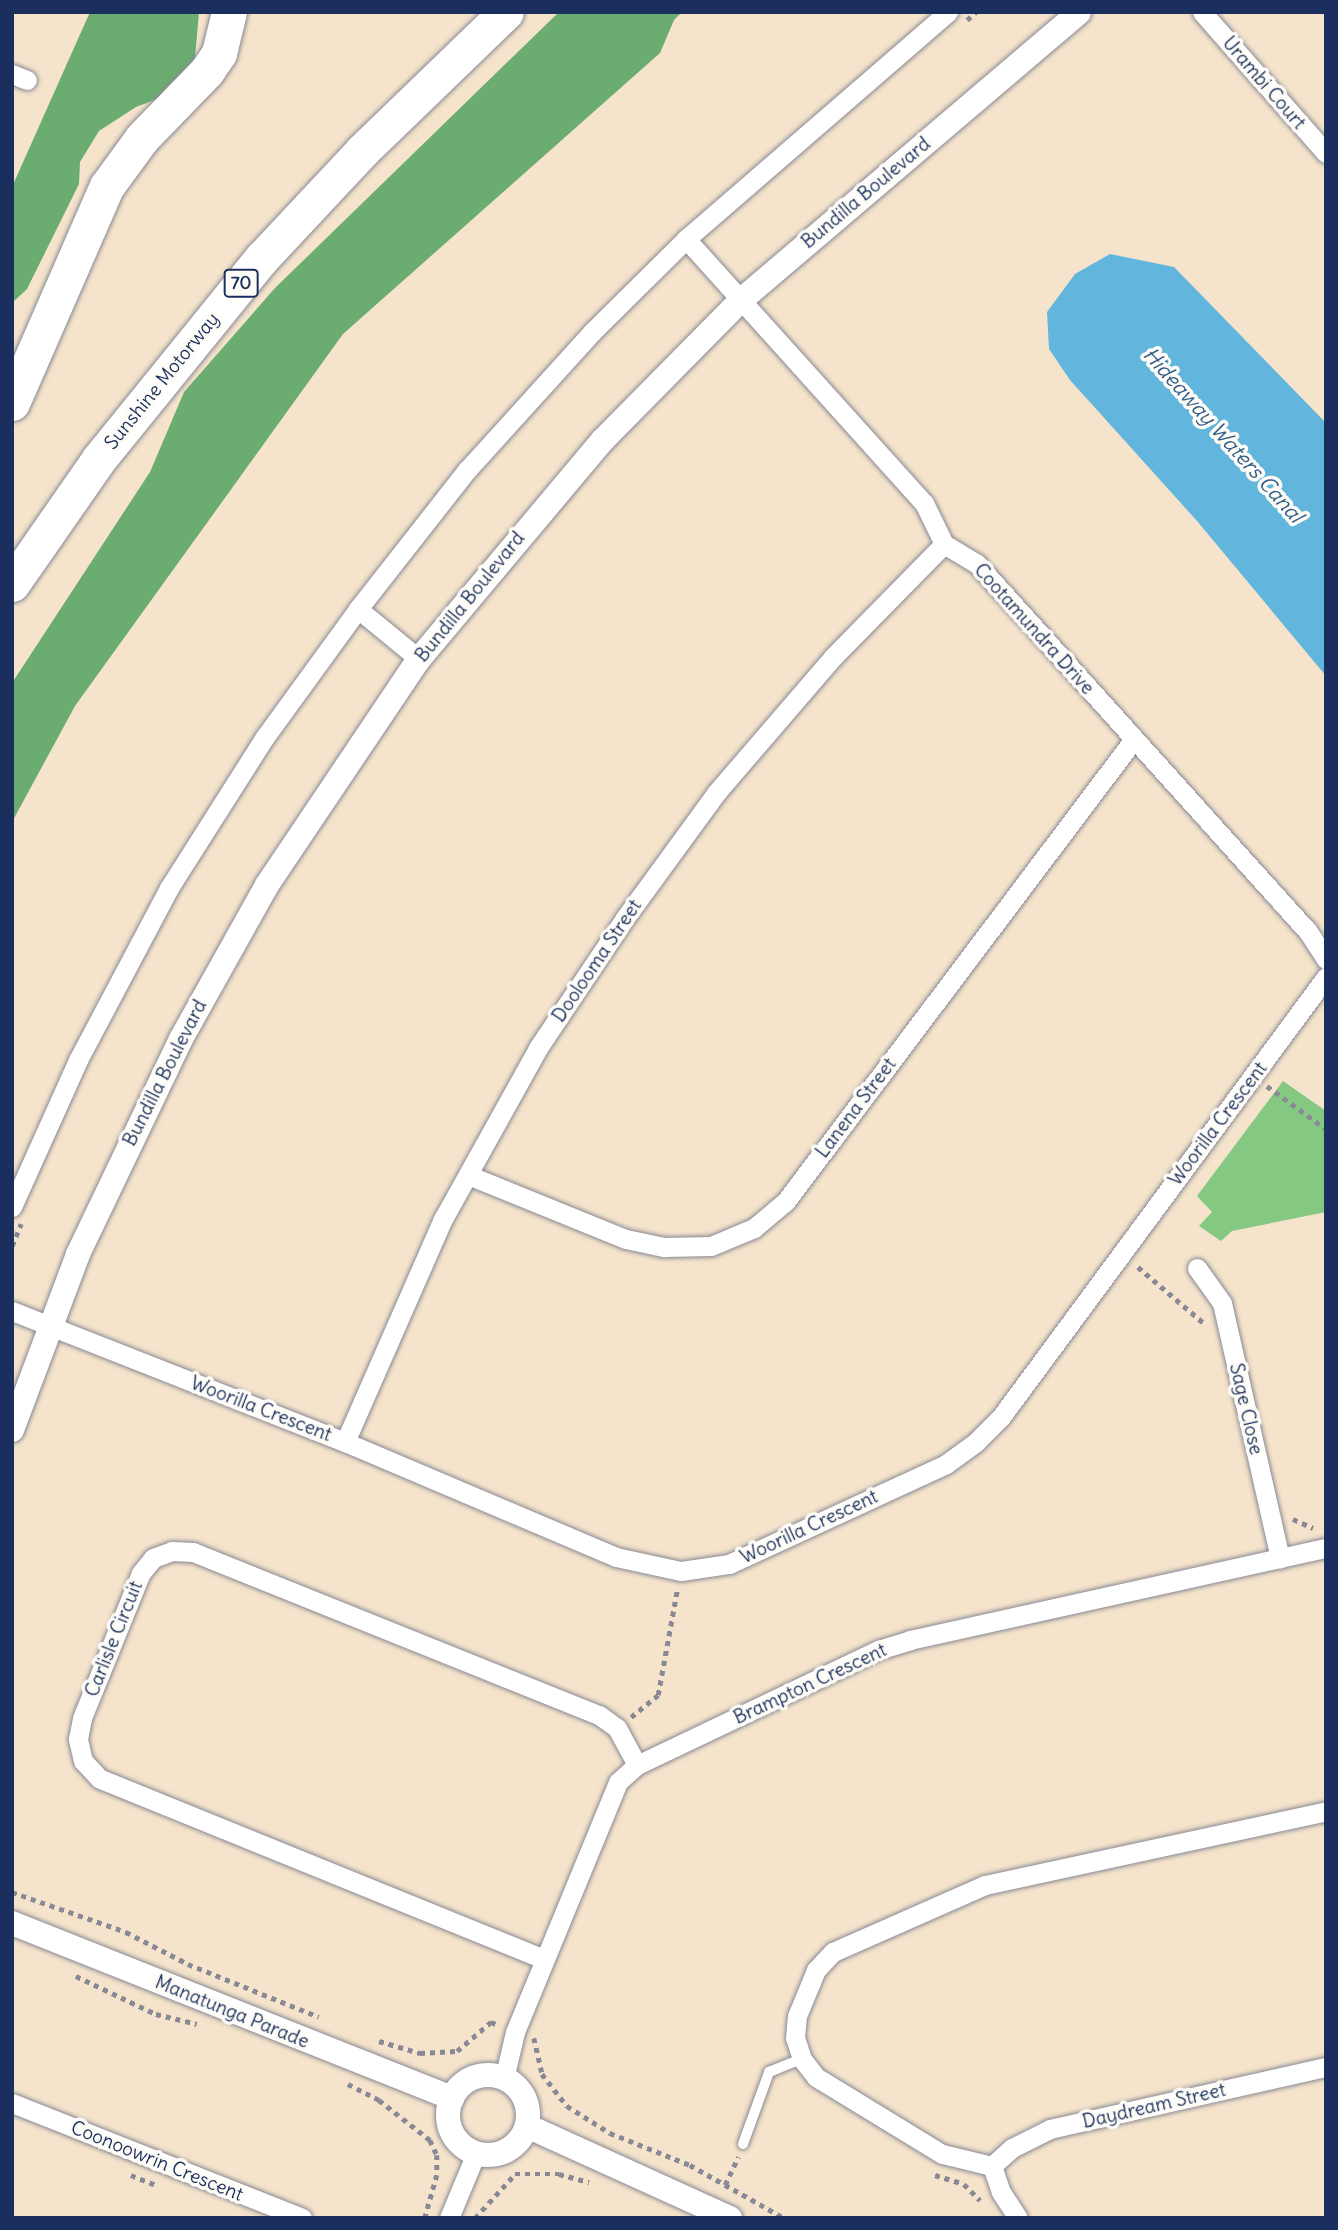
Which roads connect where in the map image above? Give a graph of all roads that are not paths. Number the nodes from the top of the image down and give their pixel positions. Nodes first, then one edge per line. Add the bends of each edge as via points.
1 (229, 12) edge
2 (506, 12) edge
3 (948, 12) edge
4 (1079, 12) edge
5 (1202, 12) edge
6 (1326, 153) edge
7 (686, 239) junction
8 (740, 301) junction
9 (12, 403) edge
10 (944, 544) junction
11 (12, 584) edge
12 (358, 609) junction
13 (419, 659) junction
14 (1134, 740) junction
15 (1326, 959) edge
16 (1326, 977) edge
17 (468, 1175) junction
18 (19, 1210) edge
19 (1197, 1268) dead end
20 (12, 1311) edge
21 (52, 1328) junction
22 (12, 1430) edge
23 (345, 1442) junction
24 (1326, 1549) edge
25 (1280, 1558) junction
26 (637, 1765) junction
27 (1326, 1811) edge
28 (12, 1923) edge
29 (544, 1959) junction
30 (802, 2059) junction
31 (1326, 2067) edge
32 (504, 2079) junction
33 (452, 2098) junction
34 (12, 2103) edge
35 (527, 2126) junction
36 (743, 2144) road end
37 (476, 2153) junction
38 (992, 2166) junction
39 (302, 2218) edge
40 (449, 2218) edge
41 (730, 2218) edge
42 (1018, 2218) edge

1 - 9 highway via 219,52 207,71 142,138 107,186
2 - 11 highway, Sunshine Motorway / 70 via 372,141 262,258 99,459
3 - 7 street
4 - 8 street, Bundilla Boulevard
5 - 6 street, Urambi Court
7 - 8 street
7 - 12 street via 592,332 467,470
8 - 10 street via 924,503
8 - 13 street, Bundilla Boulevard via 603,440
10 - 14 street, Cootamundra Drive via 976,563
10 - 17 street, Doolooma Street via 832,657 716,793 538,1048
12 - 13 street
12 - 18 street via 265,737 169,888 78,1059
13 - 21 street, Bundilla Boulevard via 267,885 181,1039 115,1169
14 - 15 street, Cootamundra Drive via 1307,930
14 - 17 street, Lanena Street via 786,1201 754,1228 711,1246 664,1247 626,1239
16 - 23 street, Woorilla Crescent via 1001,1417 946,1464 729,1564 681,1571 616,1557
17 - 23 street, Doolooma Street via 443,1219
19 - 25 street, Sage Close via 1222,1303
20 - 21 street
21 - 22 street, Bundilla Boulevard
21 - 23 street, Woorilla Crescent
24 - 25 street, Brampton Crescent
25 - 26 street, Brampton Crescent via 878,1650
26 - 29 street, Brampton Crescent via 618,1782
26 - 29 street, Carlisle Circuit via 617,1728 599,1715 193,1552 172,1551 153,1558 141,1573 82,1718 78,1739 83,1761 99,1778
27 - 30 street via 985,1885 845,1946 816,1970 797,2016 795,2038
28 - 33 street, Manatunga Parade
29 - 32 street, Brampton Crescent via 515,2032
30 - 36 lane via 769,2072
30 - 38 street via 816,2077 942,2154
31 - 38 street, Daydream Street via 1050,2129 1012,2148
32 - 33 street via 483,2075 470,2080
32 - 35 street via 526,2100
33 - 37 street via 448,2112 455,2137
34 - 39 street, Coonoowrin Crescent
35 - 37 street via 522,2137 502,2153
35 - 41 street
37 - 40 street
38 - 42 street via 1001,2192

